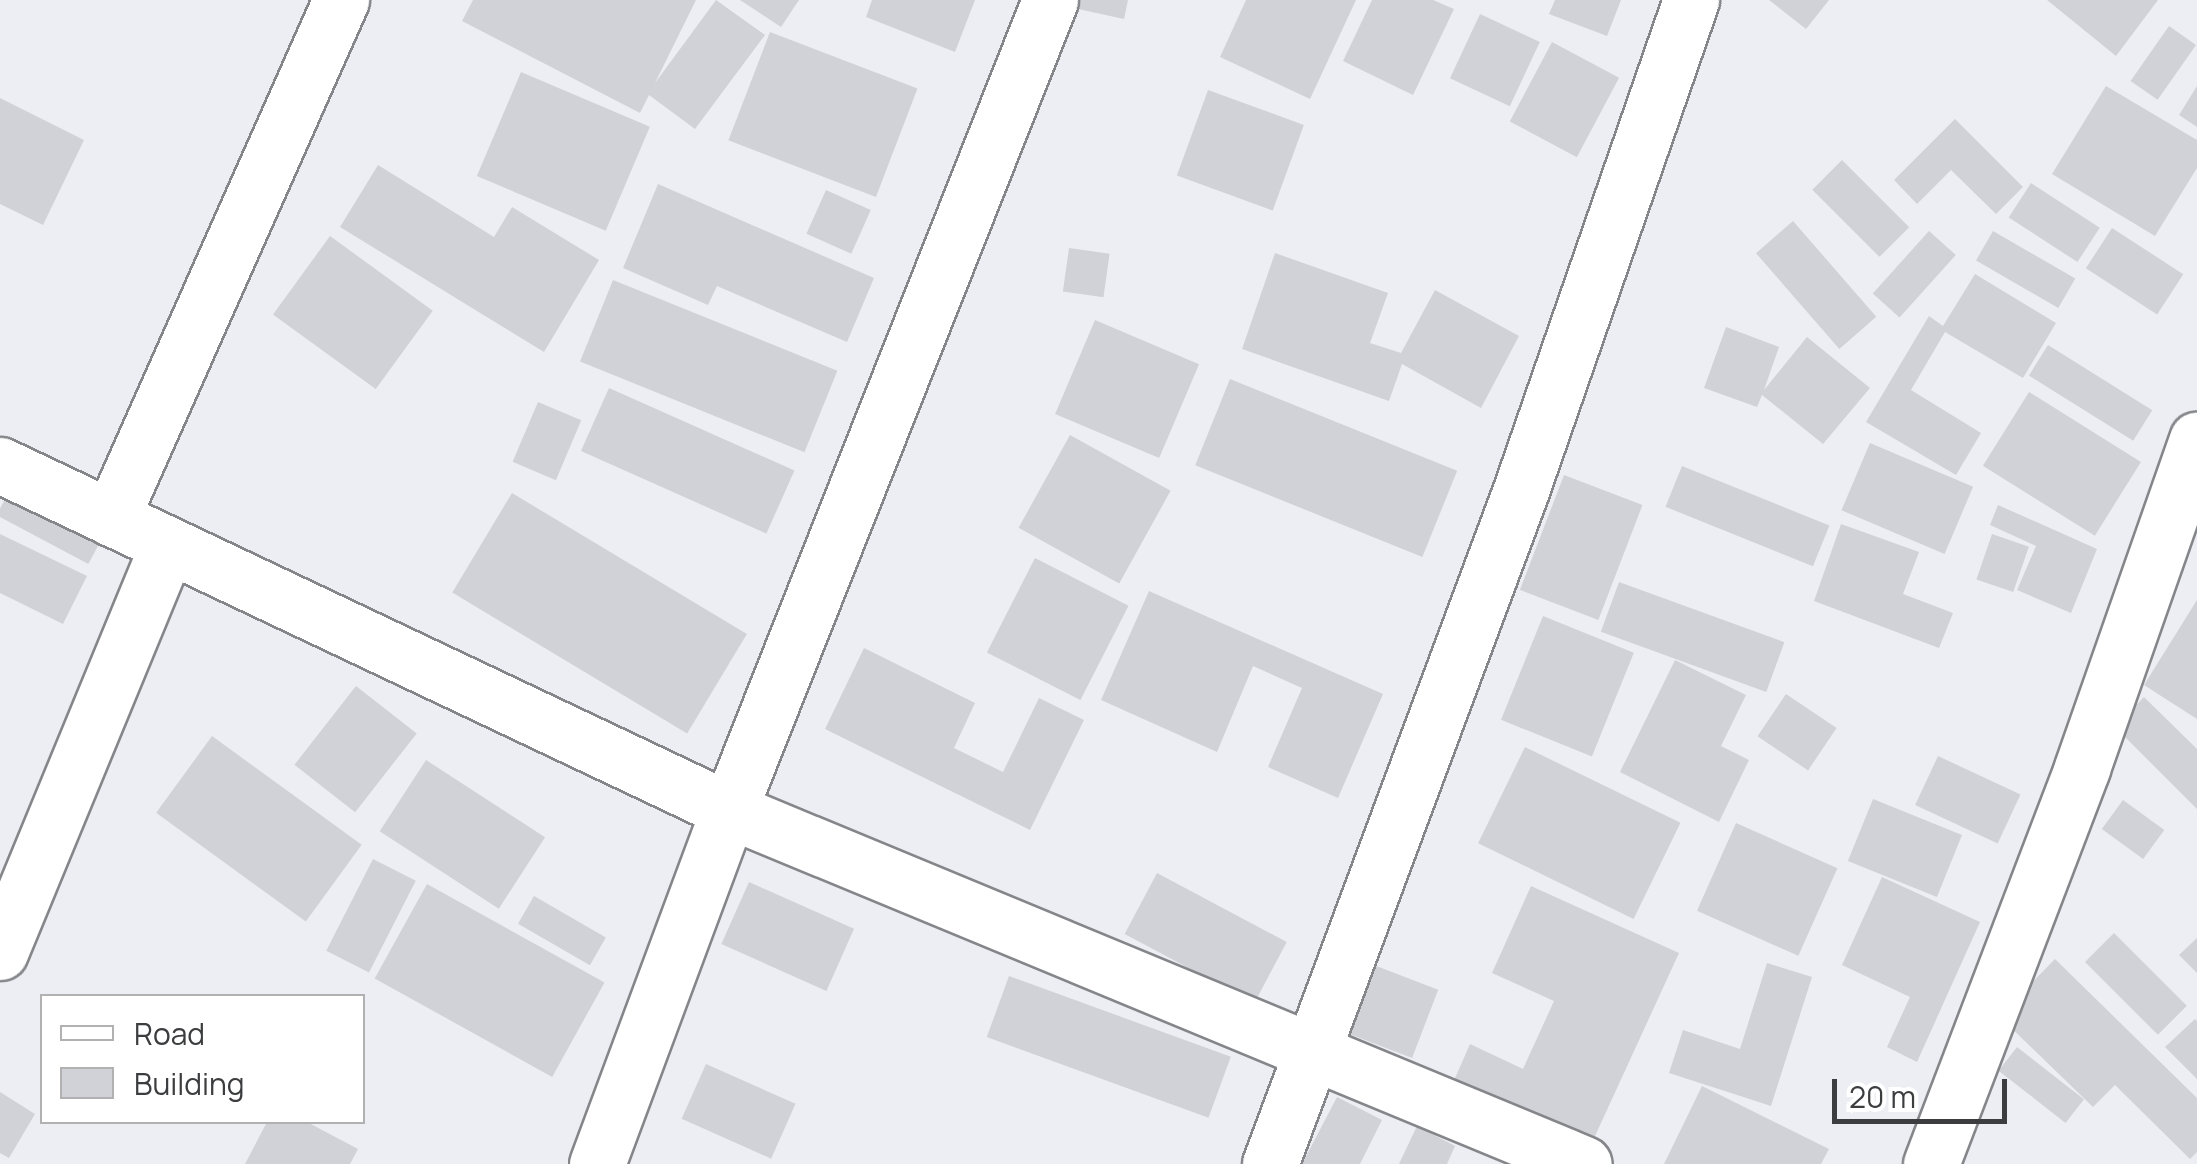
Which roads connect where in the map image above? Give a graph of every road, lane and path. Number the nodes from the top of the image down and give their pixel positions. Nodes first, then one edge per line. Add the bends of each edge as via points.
1 (342, 0) edge
2 (1050, 0) edge
3 (1690, 0) edge
4 (2197, 440) edge
5 (0, 465) edge
6 (111, 518) junction
7 (168, 545) junction
8 (729, 810) junction
9 (0, 952) edge
10 (1312, 1051) junction
11 (597, 1164) edge
12 (1270, 1164) edge
13 (1584, 1164) edge
14 (1931, 1164) edge

1 - 6 street
2 - 8 street
3 - 10 street via 1513,512
4 - 14 street
5 - 6 street
6 - 7 street
7 - 8 street
7 - 9 street
8 - 10 street
8 - 11 street
10 - 12 street
10 - 13 street

